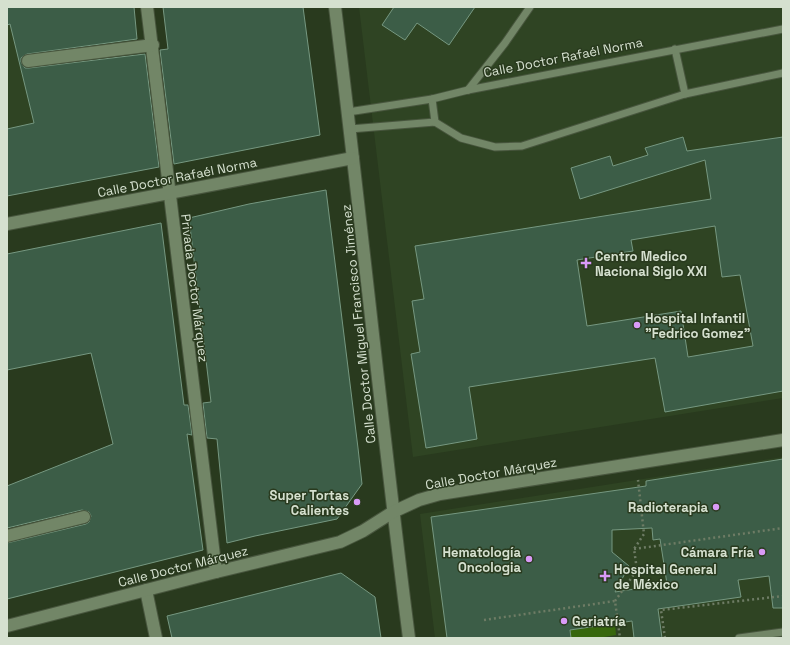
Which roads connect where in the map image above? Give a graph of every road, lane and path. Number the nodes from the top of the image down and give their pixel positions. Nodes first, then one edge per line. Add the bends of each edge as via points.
1 (147, 7) edge
2 (335, 7) edge
3 (530, 7) edge
4 (783, 28) edge
5 (152, 45) junction
6 (675, 49) junction
7 (28, 61) dead end
8 (783, 73) edge
9 (468, 90) junction
10 (685, 94) junction
11 (432, 99) junction
12 (348, 112) junction
13 (435, 122) junction
14 (350, 129) junction
15 (353, 158) junction
16 (169, 193) junction
17 (7, 224) edge
18 (783, 440) edge
19 (638, 480) dead end
20 (393, 512) junction
21 (84, 517) dead end
22 (783, 528) edge
23 (7, 536) edge
24 (634, 549) junction
25 (216, 572) junction
26 (146, 590) junction
27 (783, 596) edge
28 (615, 601) junction
29 (484, 620) dead end
30 (7, 626) edge
31 (783, 632) edge
32 (156, 638) edge
33 (409, 638) edge
34 (620, 638) edge
35 (665, 638) edge
36 (739, 638) edge

1 - 5 street, Privada Doctor Márquez
2 - 12 street, Calle Doctor Miguel Francisco Jiménez
3 - 9 lane
4 - 6 lane, Calle Doctor Rafaél Norma
5 - 7 street
5 - 16 street, Privada Doctor Márquez
6 - 9 lane, Calle Doctor Rafaél Norma
6 - 10 lane
8 - 10 lane
9 - 11 lane, Calle Doctor Rafaél Norma
10 - 13 lane via 522,146 495,147 461,138
11 - 12 lane, Calle Doctor Rafaél Norma
11 - 13 lane
12 - 14 street, Calle Doctor Miguel Francisco Jiménez
13 - 14 lane
14 - 15 street, Calle Doctor Miguel Francisco Jiménez
15 - 16 street, Calle Doctor Rafaél Norma
15 - 20 street, Calle Doctor Miguel Francisco Jiménez
16 - 17 street, Calle Doctor Rafaél Norma
16 - 25 street, Privada Doctor Márquez
18 - 20 street, Calle Doctor Márquez via 440,494
19 - 24 path via 644,534
20 - 25 street, Calle Doctor Márquez via 340,542
20 - 33 street, Calle Doctor Miguel Francisco Jiménez
21 - 23 street
22 - 24 path
24 - 28 path via 637,570
25 - 26 street, Calle Doctor Márquez
26 - 30 street, Calle Doctor Márquez
26 - 32 street
27 - 35 path via 661,610
28 - 29 path
28 - 34 path
31 - 36 lane

